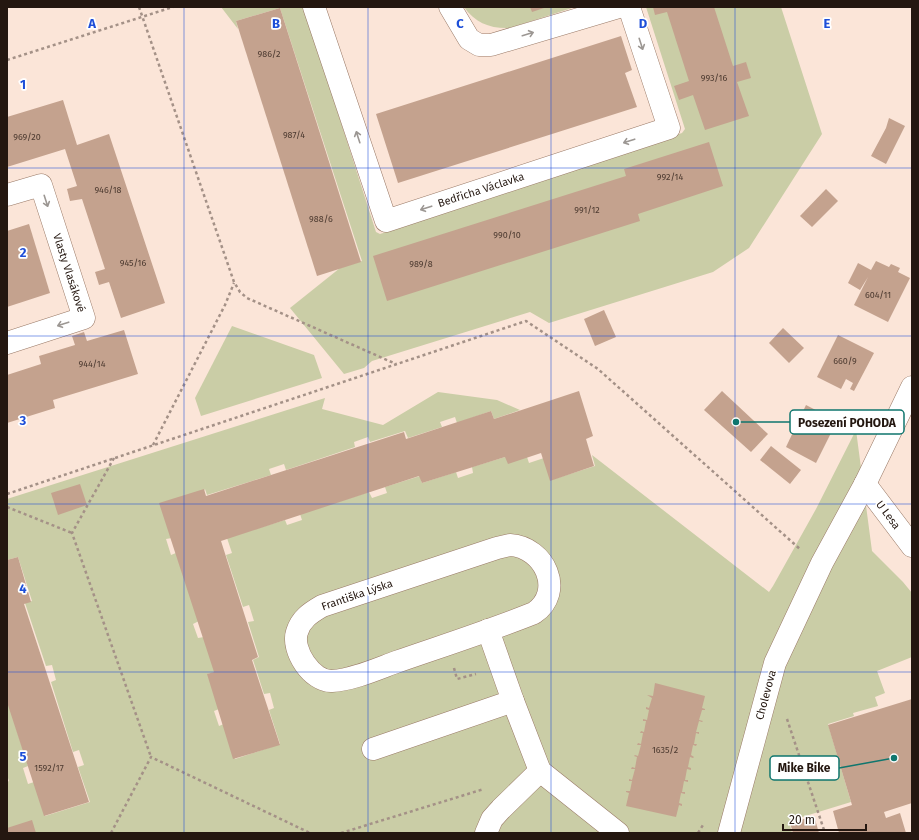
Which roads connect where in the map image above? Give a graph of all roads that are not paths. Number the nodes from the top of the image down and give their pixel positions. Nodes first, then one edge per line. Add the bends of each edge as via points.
1 (314, 7) edge
2 (450, 7) edge
3 (619, 7) edge
4 (629, 7) edge
5 (7, 195) edge
6 (7, 343) edge
7 (912, 387) edge
8 (865, 484) junction
9 (912, 546) edge
10 (488, 630) junction
11 (513, 701) junction
12 (372, 749) dead end
13 (540, 771) junction
14 (486, 833) edge
15 (618, 833) edge
16 (729, 833) edge

4 -> 1 street, Bedřicha Václavka via 669,128 386,221
2 -> 3 street via 468,39 479,45 491,46
5 -> 6 street, Vlasty Vlasákové via 41,184 84,318
7 - 8 street, Cholevova
8 - 9 street, U Lesa
8 - 16 street, Cholevova via 822,563 775,663
10 - 10 street, Františka Lýska via 360,675 330,682 319,679 305,664 298,646 297,633 306,617 322,606 497,548 510,545 525,548 540,560 547,572 549,587 545,601 534,613
10 - 11 street
11 - 12 street
11 - 13 street
13 - 14 street via 492,819
13 - 15 street

